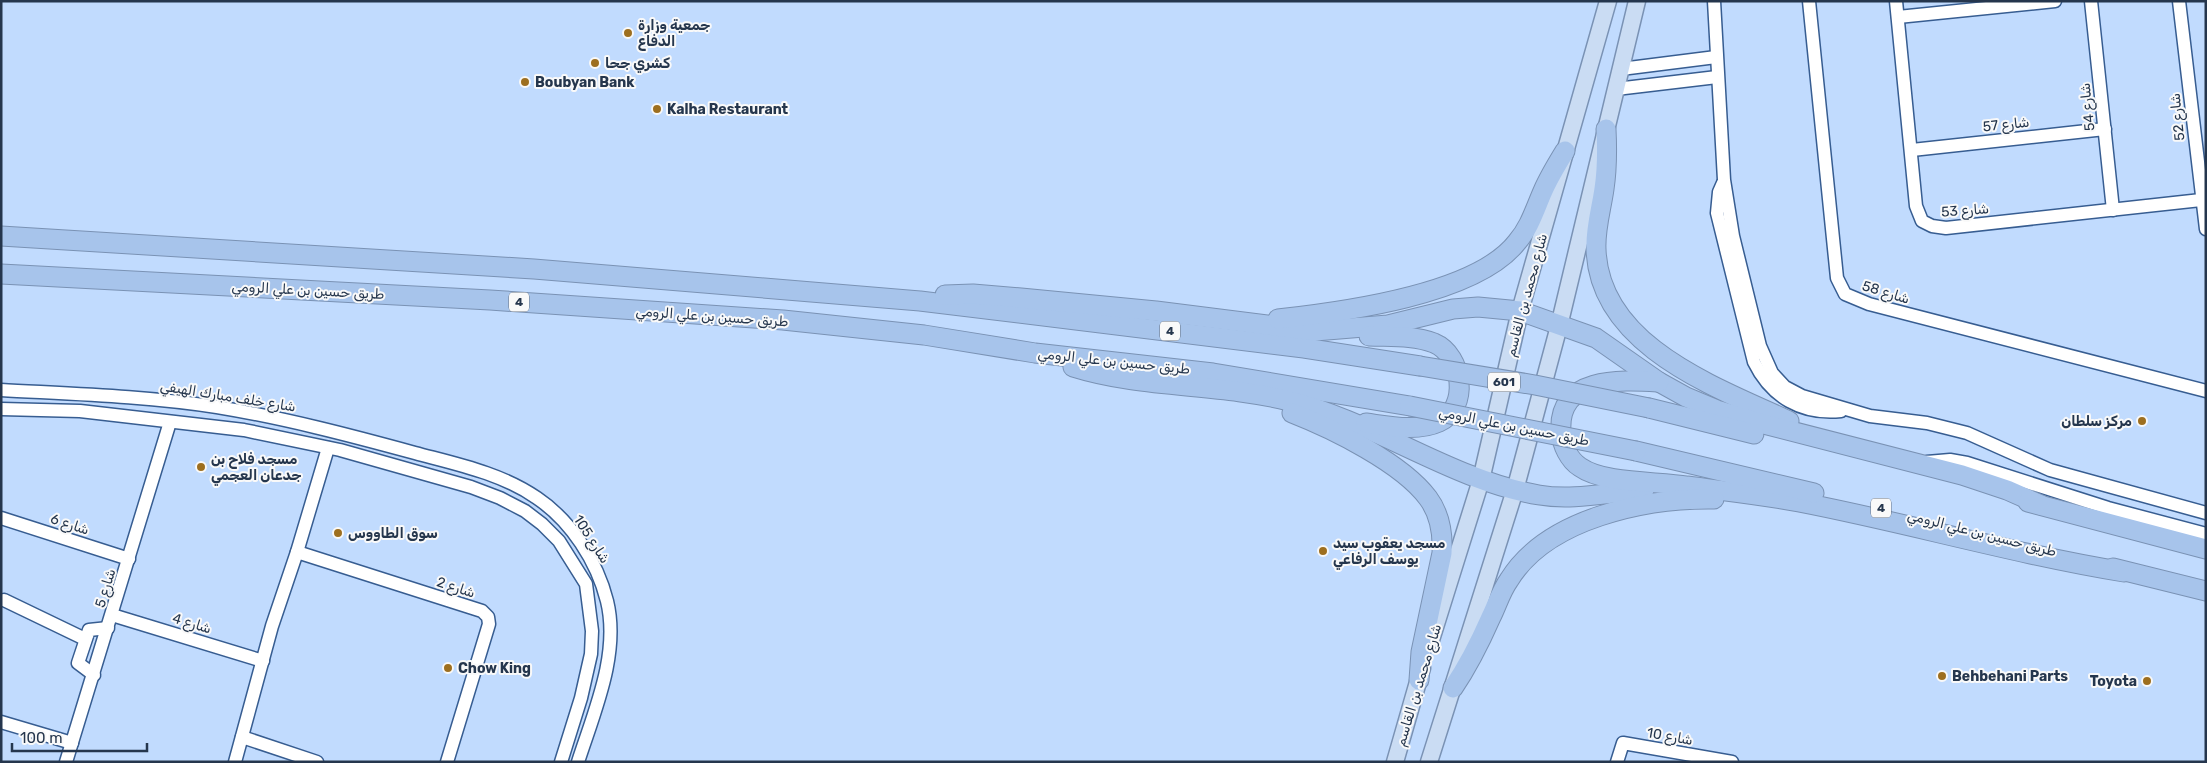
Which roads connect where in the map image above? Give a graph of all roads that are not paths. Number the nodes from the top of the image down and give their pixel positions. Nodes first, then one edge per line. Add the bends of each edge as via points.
1 (1608, 1) edge
2 (1637, 1) edge
3 (1714, 1) edge
4 (1809, 1) edge
5 (1896, 1) edge
6 (2055, 1) edge
7 (2091, 1) edge
8 (2179, 1) edge
9 (1898, 17) junction
10 (1716, 57) junction
11 (1621, 69) junction
12 (1717, 77) junction
13 (1616, 89) junction
14 (1606, 129) junction
15 (2105, 129) junction
16 (1912, 150) junction
17 (1565, 151) junction
18 (2201, 200) junction
19 (2113, 210) junction
20 (2206, 229) edge
21 (1, 236) edge
22 (1, 274) edge
23 (920, 301) junction
24 (1520, 311) junction
25 (1245, 323) junction
26 (1560, 326) junction
27 (1315, 331) junction
28 (1035, 353) junction
29 (1659, 382) junction
30 (2, 390) edge
31 (1232, 390) junction
32 (2206, 391) edge
33 (29, 392) junction
34 (2, 409) edge
35 (30, 410) junction
36 (1348, 421) junction
37 (170, 422) junction
38 (1821, 437) junction
39 (328, 448) junction
40 (445, 461) junction
41 (1919, 464) junction
42 (441, 480) junction
43 (1481, 480) junction
44 (1710, 489) junction
45 (1514, 490) junction
46 (1800, 502) junction
47 (2041, 505) junction
48 (2206, 513) edge
49 (1, 518) edge
50 (2206, 534) edge
51 (2206, 549) edge
52 (297, 552) junction
53 (129, 559) junction
54 (2124, 572) junction
55 (2206, 591) edge
56 (4, 600) dead end
57 (112, 615) junction
58 (108, 628) junction
59 (85, 639) junction
60 (263, 661) junction
61 (94, 675) junction
62 (1419, 680) junction
63 (1453, 688) junction
64 (581, 698) junction
65 (596, 703) junction
66 (1, 722) edge
67 (242, 737) junction
68 (72, 743) junction
69 (66, 762) edge
70 (234, 762) edge
71 (317, 762) edge
72 (447, 762) edge
73 (561, 762) edge
74 (578, 762) edge
75 (1395, 762) edge
76 (1430, 762) edge
77 (1617, 762) edge
78 (1732, 762) edge

1 - 17 main road, شارع محمد بن القاسم / 601
2 - 11 main road, 601
3 - 10 street
4 - 32 street, شارع 58 via 1837,278 1845,294 1869,304
5 - 9 street, شارع 53
6 - 9 street
7 - 15 street, شارع 54
8 - 18 street, شارع 52
9 - 16 street, شارع 53
10 - 11 street
10 - 12 street
11 - 13 main road, 601
12 - 13 street
12 - 48 street via 1724,180 1733,236 1760,346 1778,381 1793,393 1846,410 1947,428 1991,442 2050,470
13 - 14 main road, 601
14 - 26 main road, 601
14 - 38 highway via 1607,167 1596,228 1596,252 1603,286 1619,314 1649,345 1699,380
15 - 16 street, شارع 57
15 - 19 street, شارع 54
16 - 19 street, شارع 53 via 1916,206 1922,221 1932,226 1946,228
17 - 24 main road, شارع محمد بن القاسم / 601
17 - 25 highway via 1523,235 1507,254 1487,267 1439,288 1388,302
18 - 19 street, شارع 53
18 - 20 street, شارع 52
21 - 23 highway, 4 via 534,270
22 - 28 highway, طريق حسين بن علي الرومي / 4 via 480,300 773,320 924,334
23 - 25 highway via 955,294 992,295
23 - 47 highway, 4, bridge via 1304,348 1535,385 1649,408
24 - 26 highway
24 - 27 highway via 1478,307 1388,325
24 - 43 main road, شارع محمد بن القاسم / 601
25 - 27 highway
26 - 29 highway via 1596,338
26 - 45 main road, 601
27 - 36 highway via 1418,338 1436,344 1450,356 1458,372 1459,391 1453,408 1440,421 1424,426 1399,427
28 - 31 highway via 1101,374
28 - 54 highway, طريق حسين بن علي الرومي / 4, bridge via 1214,373 1410,406 1636,451 2016,540
29 - 38 highway via 1717,410
29 - 44 highway via 1601,382 1574,396 1561,425 1568,455 1579,467 1609,478
30 - 33 street, شارع خلف مبارك الهيفي
30 - 34 street via 10,399 7,407
31 - 36 highway via 1292,401
31 - 62 highway via 1342,435 1399,472 1428,498 1439,520 1443,544 1421,652
33 - 35 street via 24,404
33 - 40 street, شارع خلف مبارك الهيفي via 121,396 215,407 305,424
34 - 35 street
35 - 37 street via 80,411
36 - 43 highway
37 - 39 street via 244,430
37 - 53 street, شارع 5
38 - 41 highway
39 - 42 street
39 - 52 street
40 - 42 street via 448,472
40 - 65 street, شارع 105 via 496,477 530,493 552,509 578,538 596,569 607,602 610,630 607,663
41 - 47 highway via 1984,482
41 - 50 street via 1940,460 1967,463 2108,508
42 - 64 street, شارع 105 via 500,498 524,511 559,541 574,563 586,584 592,631 591,654
43 - 45 highway
43 - 62 main road, شارع محمد بن القاسم / 601
44 - 45 highway via 1652,489 1569,496
44 - 46 highway
45 - 63 main road, 601
46 - 54 highway via 2036,556
46 - 63 highway via 1682,499 1608,514 1564,531 1531,553 1513,573
47 - 51 highway, 4
49 - 53 street, شارع 6
52 - 60 street
52 - 72 street, شارع 2 via 482,611 488,617 489,624
53 - 57 street, شارع 5
54 - 55 highway, طريق حسين بن علي الرومي / 4
56 - 59 street
57 - 58 street, شارع 5
57 - 60 street, شارع 4
58 - 59 street via 89,630
58 - 61 street, شارع 5
59 - 61 street via 78,663
60 - 67 street
61 - 68 street, شارع 5
62 - 75 main road, شارع محمد بن القاسم / 601
63 - 76 main road, 601
64 - 65 street via 588,697
64 - 73 street, شارع 105
65 - 74 street, شارع 105
66 - 68 street
67 - 70 street
67 - 71 street
68 - 69 street, شارع 5
77 - 78 street, شارع 10 via 1623,743

